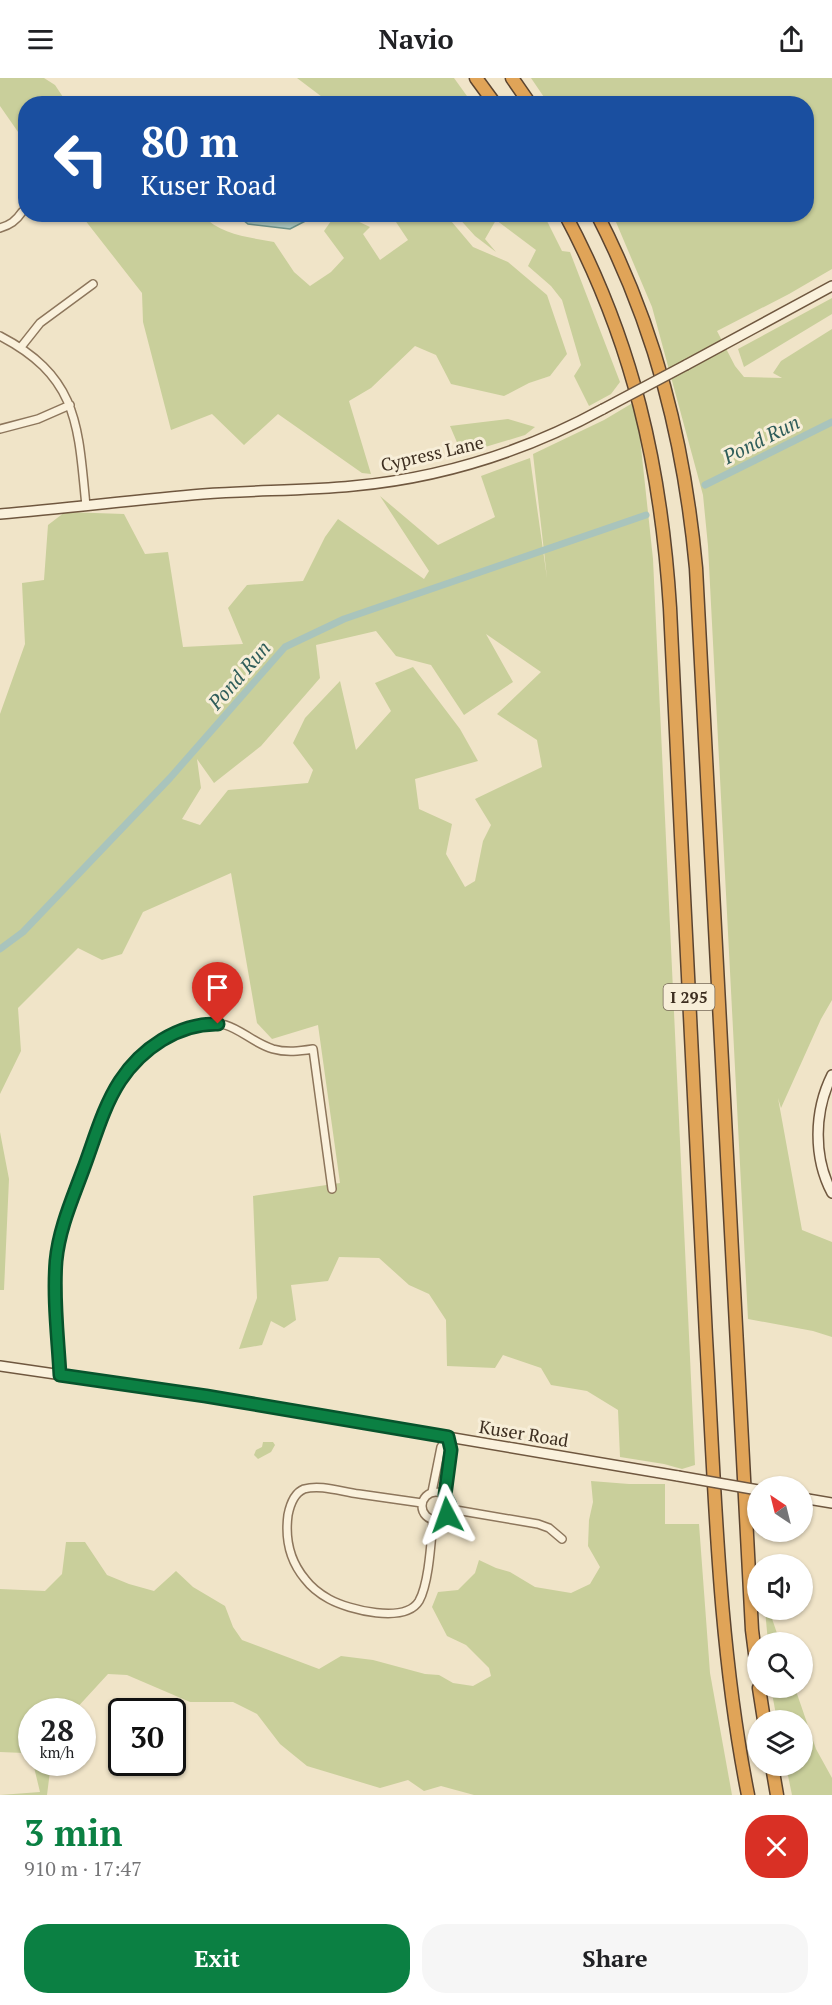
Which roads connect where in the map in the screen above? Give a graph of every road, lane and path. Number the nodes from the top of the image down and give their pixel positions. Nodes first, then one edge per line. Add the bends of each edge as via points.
1 (476, 78) edge
2 (512, 78) edge
3 (489, 96) edge
4 (524, 96) edge
5 (18, 217) edge
6 (569, 222) edge
7 (601, 222) edge
8 (0, 228) edge
9 (93, 284) dead end
10 (832, 286) edge
11 (0, 336) edge
12 (21, 347) junction
13 (70, 405) junction
14 (0, 429) edge
15 (86, 506) junction
16 (0, 514) edge
17 (832, 1075) edge
18 (332, 1189) dead end
19 (832, 1193) edge
20 (0, 1366) edge
21 (60, 1375) junction
22 (448, 1437) junction
23 (747, 1488) edge
24 (432, 1492) junction
25 (445, 1495) junction
26 (813, 1500) edge
27 (422, 1503) junction
28 (832, 1503) edge
29 (450, 1509) junction
30 (434, 1520) junction
31 (562, 1539) dead end
32 (752, 1632) edge
33 (773, 1776) edge
34 (748, 1795) edge
35 (777, 1795) edge

1 - 3 highway
2 - 4 highway
5 - 8 street
6 - 34 highway, I 295 via 608,307 629,366 649,441 664,532 723,1632
7 - 32 highway, I 295 via 629,281 670,405 692,529
9 - 12 street via 40,323
10 - 15 street, Cypress Lane, bridge via 603,409 549,435 459,466 353,486 203,494
11 - 12 street
12 - 13 street via 53,376
13 - 14 street
13 - 15 street via 78,432
15 - 16 street, Cypress Lane
17 - 19 street via 821,1105 818,1131 820,1159
18 - 21 street via 314,1049 275,1050 239,1030 218,1024 197,1025 159,1042 129,1069 113,1094 62,1229 56,1261
20 - 21 street, Kuser Road
21 - 22 street, Kuser Road
22 - 23 street, Kuser Road, bridge
22 - 24 street via 441,1447
22 - 25 street via 451,1450
24 - 25 street
24 - 27 street
25 - 29 street
26 - 28 street
27 - 30 street via 424,1514
27 - 30 street via 324,1488 302,1490 290,1507 287,1526 289,1547 299,1571 313,1587 337,1603 388,1614 407,1612 422,1592
29 - 30 street via 443,1519
29 - 31 street via 538,1524
33 - 35 highway

